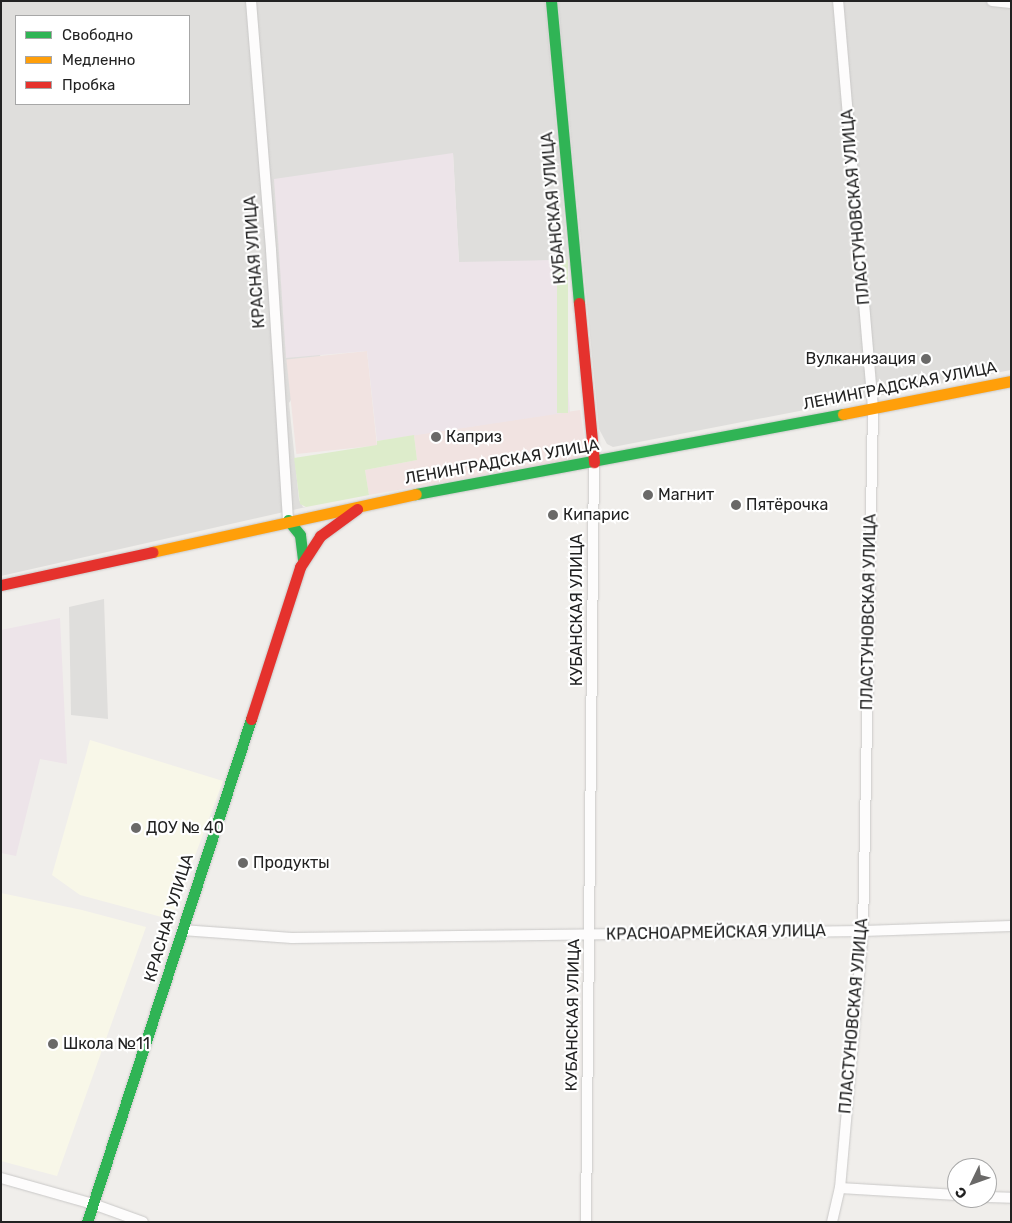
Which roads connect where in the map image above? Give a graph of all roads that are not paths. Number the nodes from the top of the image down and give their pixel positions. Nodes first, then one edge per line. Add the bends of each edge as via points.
1 (251, 1) edge
2 (551, 1) edge
3 (838, 1) edge
4 (992, 1) edge
5 (1011, 3) edge
6 (1011, 380) edge
7 (874, 408) junction
8 (594, 462) junction
9 (364, 505) junction
10 (288, 520) junction
11 (304, 559) junction
12 (1, 585) edge
13 (1011, 926) edge
14 (182, 930) junction
15 (863, 931) junction
16 (590, 935) junction
17 (1, 1178) edge
18 (840, 1188) junction
19 (947, 1194) edge
20 (997, 1197) edge
21 (1011, 1198) edge
22 (93, 1204) junction
23 (87, 1222) edge
24 (143, 1222) edge
25 (586, 1222) edge
26 (832, 1222) edge

1 - 10 street, КРАСНАЯ УЛИЦА
2 - 8 street, КУБАНСКАЯ УЛИЦА
3 - 7 street, ПЛАСТУНОВСКАЯ УЛИЦА
4 - 5 street
6 - 7 street, ЛЕНИНГРАДСКАЯ УЛИЦА
7 - 8 street, ЛЕНИНГРАДСКАЯ УЛИЦА
7 - 15 street, ПЛАСТУНОВСКАЯ УЛИЦА
8 - 9 street, ЛЕНИНГРАДСКАЯ УЛИЦА
8 - 16 street, КУБАНСКАЯ УЛИЦА
9 - 10 street, ЛЕНИНГРАДСКАЯ УЛИЦА
9 - 11 street, КРАСНАЯ УЛИЦА via 320,536
10 - 11 street via 300,536
10 - 12 street, ЛЕНИНГРАДСКАЯ УЛИЦА
11 - 14 street, КРАСНАЯ УЛИЦА
13 - 15 street, КРАСНОАРМЕЙСКАЯ УЛИЦА
14 - 16 street, КРАСНОАРМЕЙСКАЯ УЛИЦА via 292,938
14 - 22 street, КРАСНАЯ УЛИЦА
15 - 16 street, КРАСНОАРМЕЙСКАЯ УЛИЦА
15 - 18 street, ПЛАСТУНОВСКАЯ УЛИЦА
16 - 25 street, КУБАНСКАЯ УЛИЦА
17 - 22 street
18 - 19 street
18 - 26 street, ПЛАСТУНОВСКАЯ УЛИЦА
20 - 21 street
22 - 23 street, КРАСНАЯ УЛИЦА
22 - 24 street

